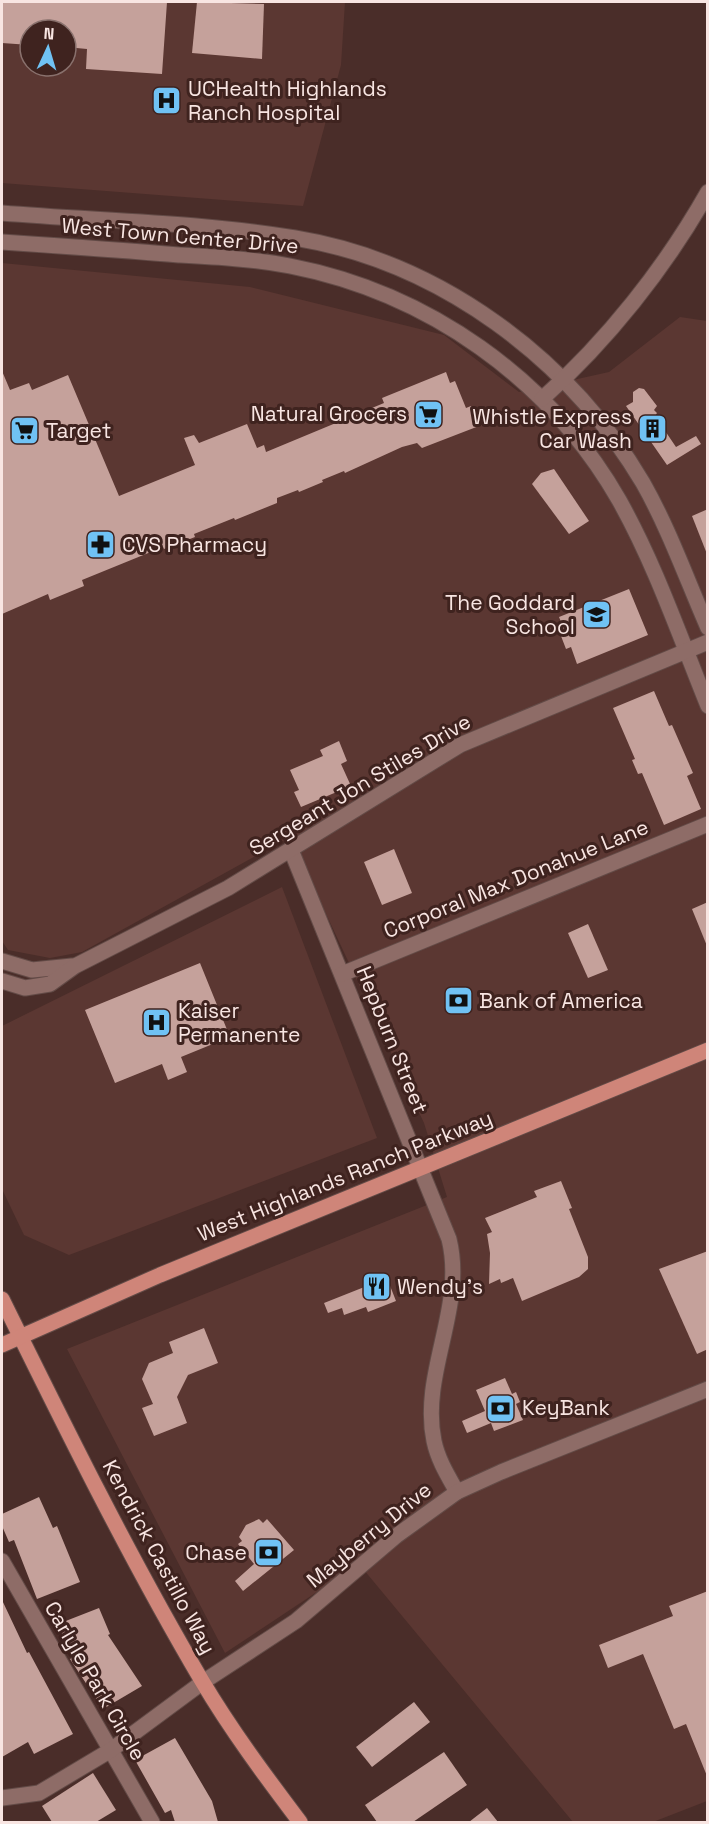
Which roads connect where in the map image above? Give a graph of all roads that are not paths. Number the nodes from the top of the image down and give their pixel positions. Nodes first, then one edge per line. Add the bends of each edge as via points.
1 (708, 192) edge
2 (2, 213) edge
3 (702, 214) edge
4 (2, 242) edge
5 (564, 380) junction
6 (542, 399) junction
7 (708, 628) edge
8 (708, 642) edge
9 (686, 652) junction
10 (708, 706) edge
11 (708, 824) edge
12 (291, 850) junction
13 (2, 961) edge
14 (75, 966) junction
15 (342, 974) junction
16 (2, 981) edge
17 (708, 1050) edge
18 (422, 1167) junction
19 (2, 1299) edge
20 (20, 1336) junction
21 (2, 1345) edge
22 (708, 1389) edge
23 (457, 1492) junction
24 (2, 1561) edge
25 (203, 1682) junction
26 (111, 1750) junction
27 (2, 1798) edge
28 (152, 1822) edge
29 (300, 1822) edge

1 - 3 street
2 - 5 street, West Town Center Drive via 262,233 346,250 396,267 455,296 506,330
3 - 5 street
4 - 6 street, West Town Center Drive via 255,261 336,277 389,296 442,322 503,364
5 - 6 street
5 - 7 street, West Town Center Drive via 642,482
6 - 9 street, West Town Center Drive via 585,448 618,500
8 - 9 street, Sergeant Jon Stiles Drive
9 - 10 street, West Town Center Drive
9 - 12 street, Sergeant Jon Stiles Drive via 460,746
11 - 15 street, Corporal Max Donahue Lane
12 - 14 street, Sergeant Jon Stiles Drive via 215,895
12 - 15 street, Hepburn Street
13 - 14 street, Sergeant Jon Stiles Drive via 32,970
14 - 16 street, Sergeant Jon Stiles Drive via 42,987 25,988
15 - 18 street, Hepburn Street
17 - 18 main road, West Highlands Ranch Parkway
18 - 20 main road, West Highlands Ranch Parkway
18 - 23 street, Hepburn Street via 453,1261 453,1290 431,1421 437,1452
19 - 20 main road, Kendrick Castillo Way
20 - 21 main road, West Highlands Ranch Parkway
20 - 25 main road, Kendrick Castillo Way
22 - 23 street, Mayberry Drive
23 - 25 street, Mayberry Drive via 396,1536 296,1621
24 - 26 street, Carlyle Park Circle
25 - 26 street, Mayberry Drive
25 - 29 main road, Kendrick Castillo Way
26 - 27 street, Mayberry Drive via 39,1793
26 - 28 street, Carlyle Park Circle

